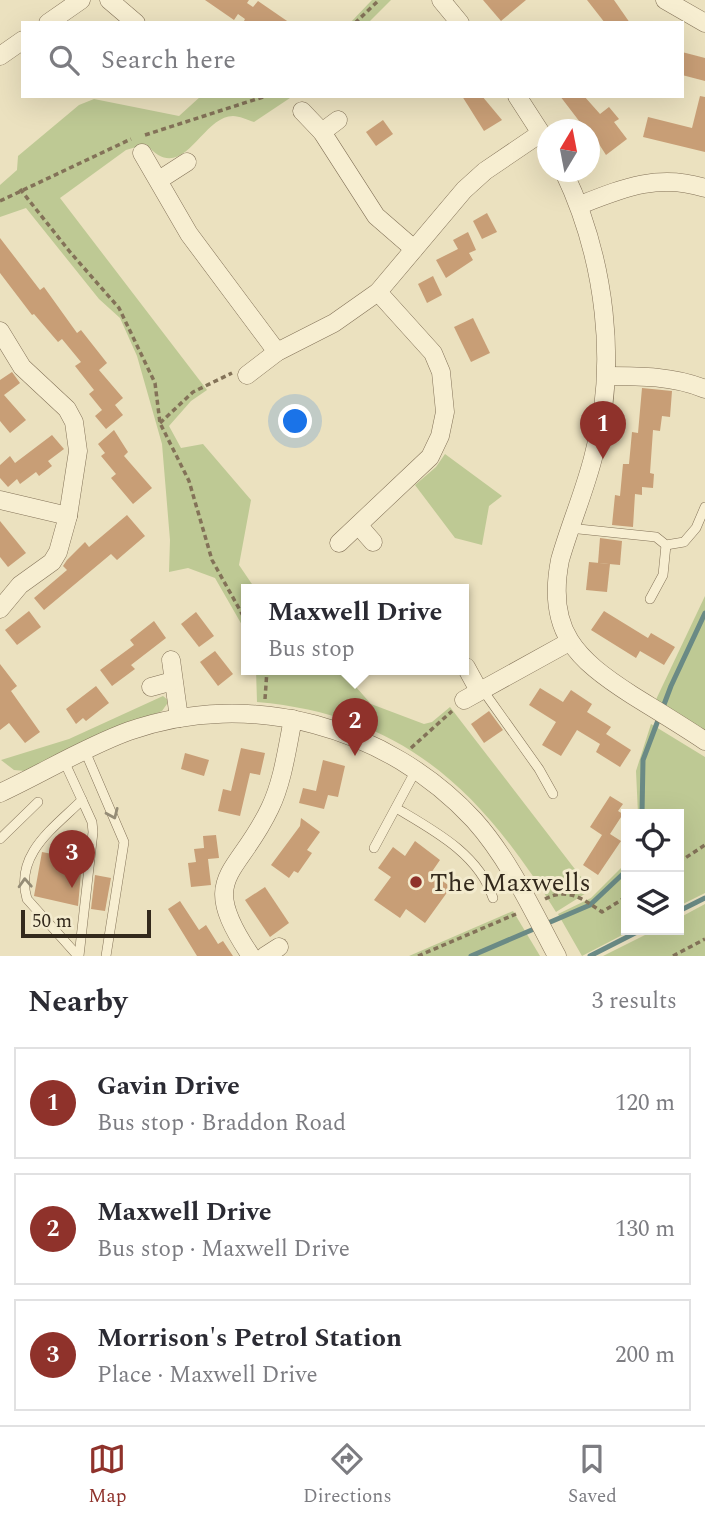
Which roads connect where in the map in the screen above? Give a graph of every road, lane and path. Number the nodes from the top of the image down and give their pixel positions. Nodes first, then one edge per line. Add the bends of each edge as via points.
1 (81, 0) edge
2 (109, 0) edge
3 (379, 0) edge
4 (665, 0) edge
5 (445, 1) edge
6 (51, 21) edge
7 (134, 21) edge
8 (357, 21) edge
9 (459, 21) edge
10 (705, 23) edge
11 (21, 41) edge
12 (0, 56) edge
13 (518, 98) edge
14 (302, 111) dead end
15 (338, 120) dead end
16 (537, 127) edge
17 (322, 132) junction
18 (537, 143) edge
19 (142, 153) dead end
20 (187, 162) dead end
21 (159, 180) junction
22 (569, 182) edge
23 (705, 188) edge
24 (20, 189) dead end
25 (580, 205) junction
26 (414, 248) junction
27 (378, 292) junction
28 (0, 331) edge
29 (277, 352) junction
30 (247, 375) joint
31 (607, 376) junction
32 (705, 389) edge
33 (160, 423) junction
34 (0, 500) edge
35 (705, 507) edge
36 (68, 516) junction
37 (359, 526) junction
38 (569, 528) junction
39 (373, 542) dead end
40 (339, 543) dead end
41 (666, 545) junction
42 (650, 600) dead end
43 (0, 609) edge
44 (241, 611) edge
45 (569, 642) junction
46 (171, 660) dead end
47 (267, 675) edge
48 (469, 675) edge
49 (173, 681) junction
50 (151, 687) dead end
51 (475, 692) junction
52 (264, 715) junction
53 (179, 718) junction
54 (293, 719) junction
55 (705, 741) edge
56 (85, 751) junction
57 (399, 759) junction
58 (64, 761) junction
59 (416, 770) junction
60 (2, 786) edge
61 (553, 794) dead end
62 (82, 800) junction
63 (38, 802) dead end
64 (396, 808) junction
65 (0, 839) edge
66 (705, 845) edge
67 (374, 848) dead end
68 (684, 859) edge
69 (493, 898) dead end
70 (544, 900) dead end
71 (621, 900) edge
72 (518, 913) dead end
73 (705, 939) edge
74 (78, 956) edge
75 (106, 956) edge
76 (251, 956) edge
77 (418, 956) edge
78 (557, 956) edge
79 (673, 956) edge

1 - 6 street
2 - 7 street
3 - 8 path
4 - 10 street
5 - 9 street
11 - 12 street
13 - 16 street
14 - 17 street
15 - 17 street
17 - 26 street via 376,216
18 - 26 street via 464,190
19 - 21 street
20 - 21 street
21 - 29 street via 189,234
22 - 25 street
23 - 25 street via 681,180 651,180
24 - 33 path via 119,308 155,383
25 - 31 street via 603,312
26 - 27 street
27 - 29 street via 334,323
27 - 37 street via 433,354 441,372 445,412 430,457
28 - 36 street via 22,367 57,397 74,422 78,451
29 - 30 street
30 - 33 path via 236,372 193,391
31 - 32 street via 645,376
31 - 38 street via 594,457
33 - 44 path via 189,481 212,560
34 - 36 street
35 - 41 lane via 684,542
36 - 43 street via 52,562 20,585
37 - 39 street
37 - 40 street
38 - 41 lane via 656,537
38 - 45 street via 556,593
41 - 42 lane via 663,575
45 - 51 street
45 - 55 street via 591,667
46 - 49 street
47 - 52 path
48 - 51 street
49 - 50 street
49 - 53 street
51 - 57 path
51 - 61 lane via 539,769
52 - 53 street
52 - 54 street
53 - 56 street via 128,732
54 - 57 street via 338,730
54 - 76 street via 270,809 234,864 223,895 229,920
56 - 58 street
56 -> 75 lane via 124,842
57 - 59 street
58 - 60 street
58 - 62 lane
59 - 64 lane
59 - 78 street via 475,821 494,845
62 - 74 lane via 93,832
74 -> 62 lane via 27,899 24,874 34,849
63 - 65 lane
64 - 67 lane
64 - 69 lane via 449,841 479,870
66 - 68 path
70 - 71 path via 565,892 602,912
72 - 77 path
73 - 79 path

